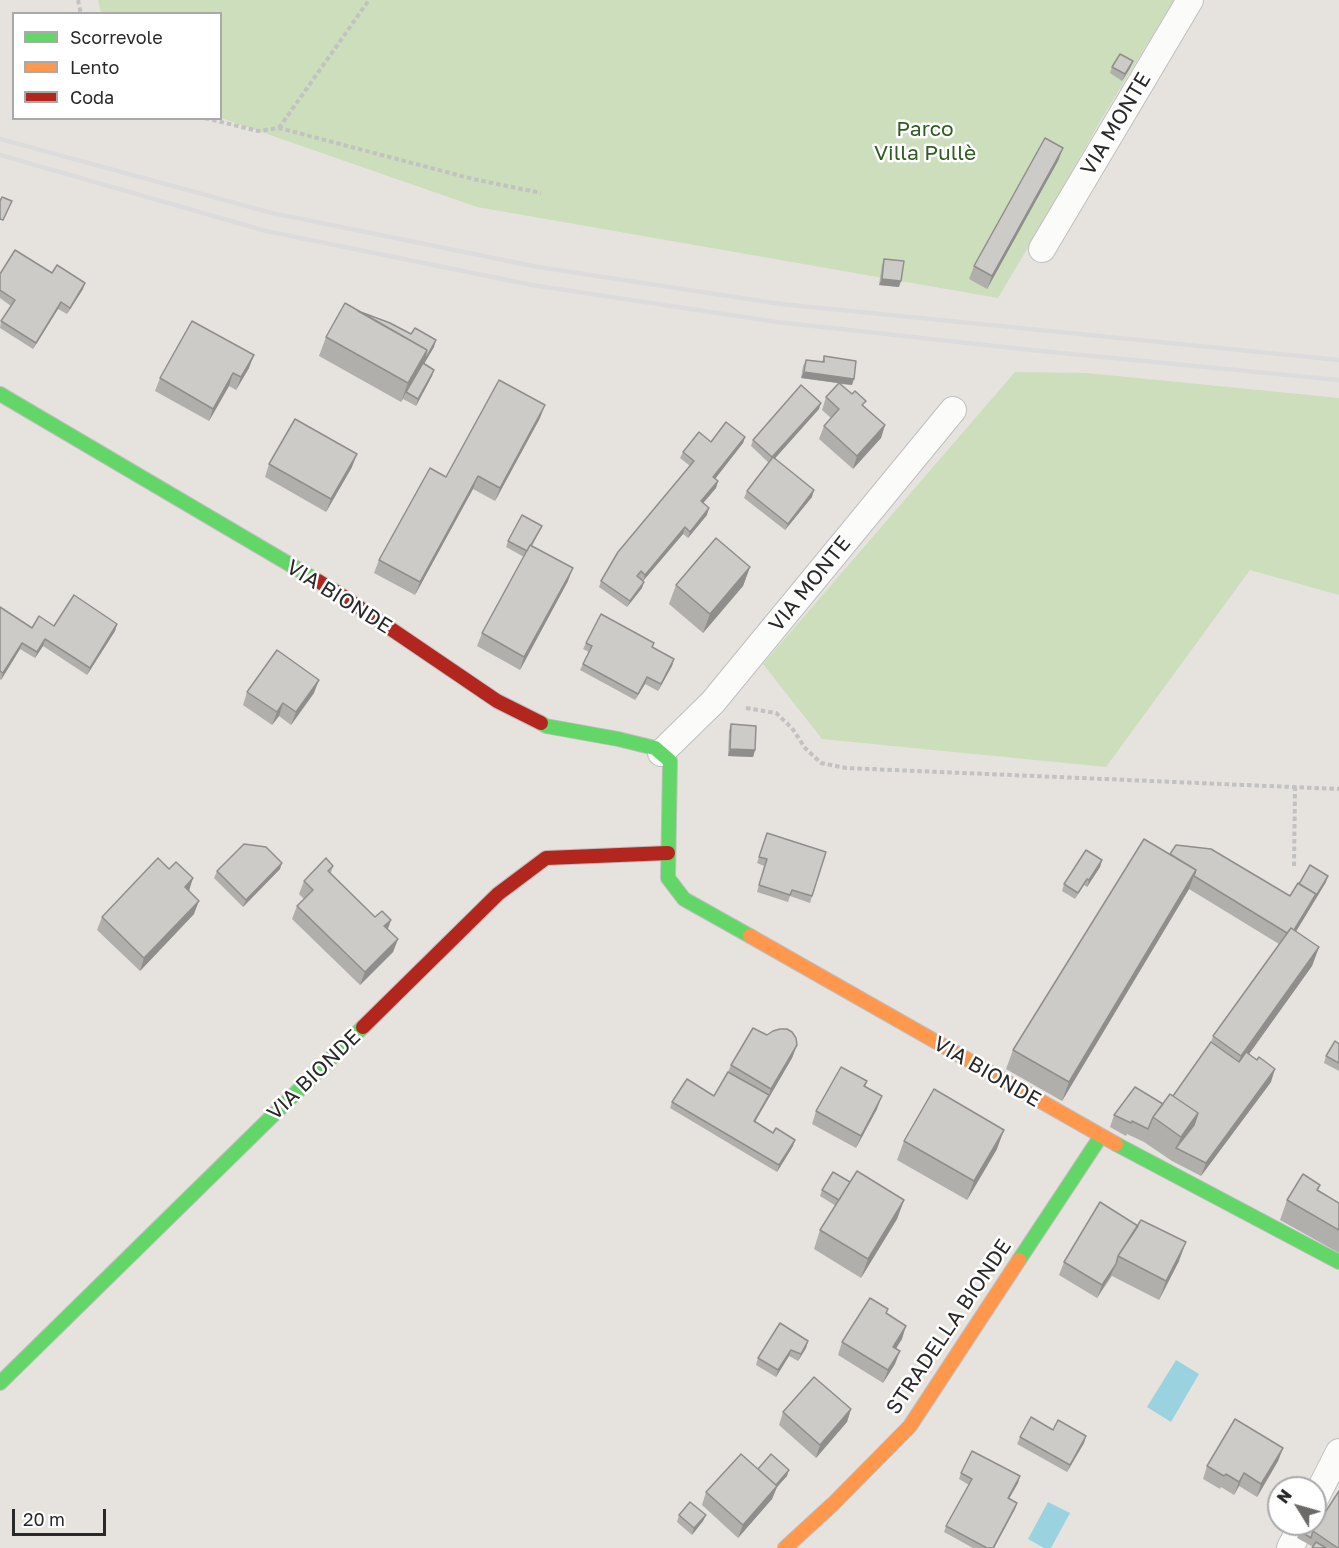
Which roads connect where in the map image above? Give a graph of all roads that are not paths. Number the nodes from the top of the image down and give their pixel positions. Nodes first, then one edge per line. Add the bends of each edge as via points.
1 (1190, 0) edge
2 (1042, 249) dead end
3 (0, 394) edge
4 (953, 410) dead end
5 (665, 757) junction
6 (668, 853) junction
7 (1101, 1136) junction
8 (1339, 1262) edge
9 (0, 1383) edge
10 (1339, 1452) edge
11 (1327, 1476) edge
12 (785, 1548) edge

1 - 2 street, VIA MONTE
3 - 5 street, VIA BIONDE via 338,594 497,701 546,726 656,748
4 - 5 street, VIA MONTE
5 - 6 street, VIA BIONDE
6 - 7 street, VIA BIONDE via 668,878 684,899
6 - 9 street, VIA BIONDE via 546,858 498,894
7 - 8 street, VIA BIONDE
7 - 12 street, STRADELLA BIONDE via 910,1426
10 - 11 street

